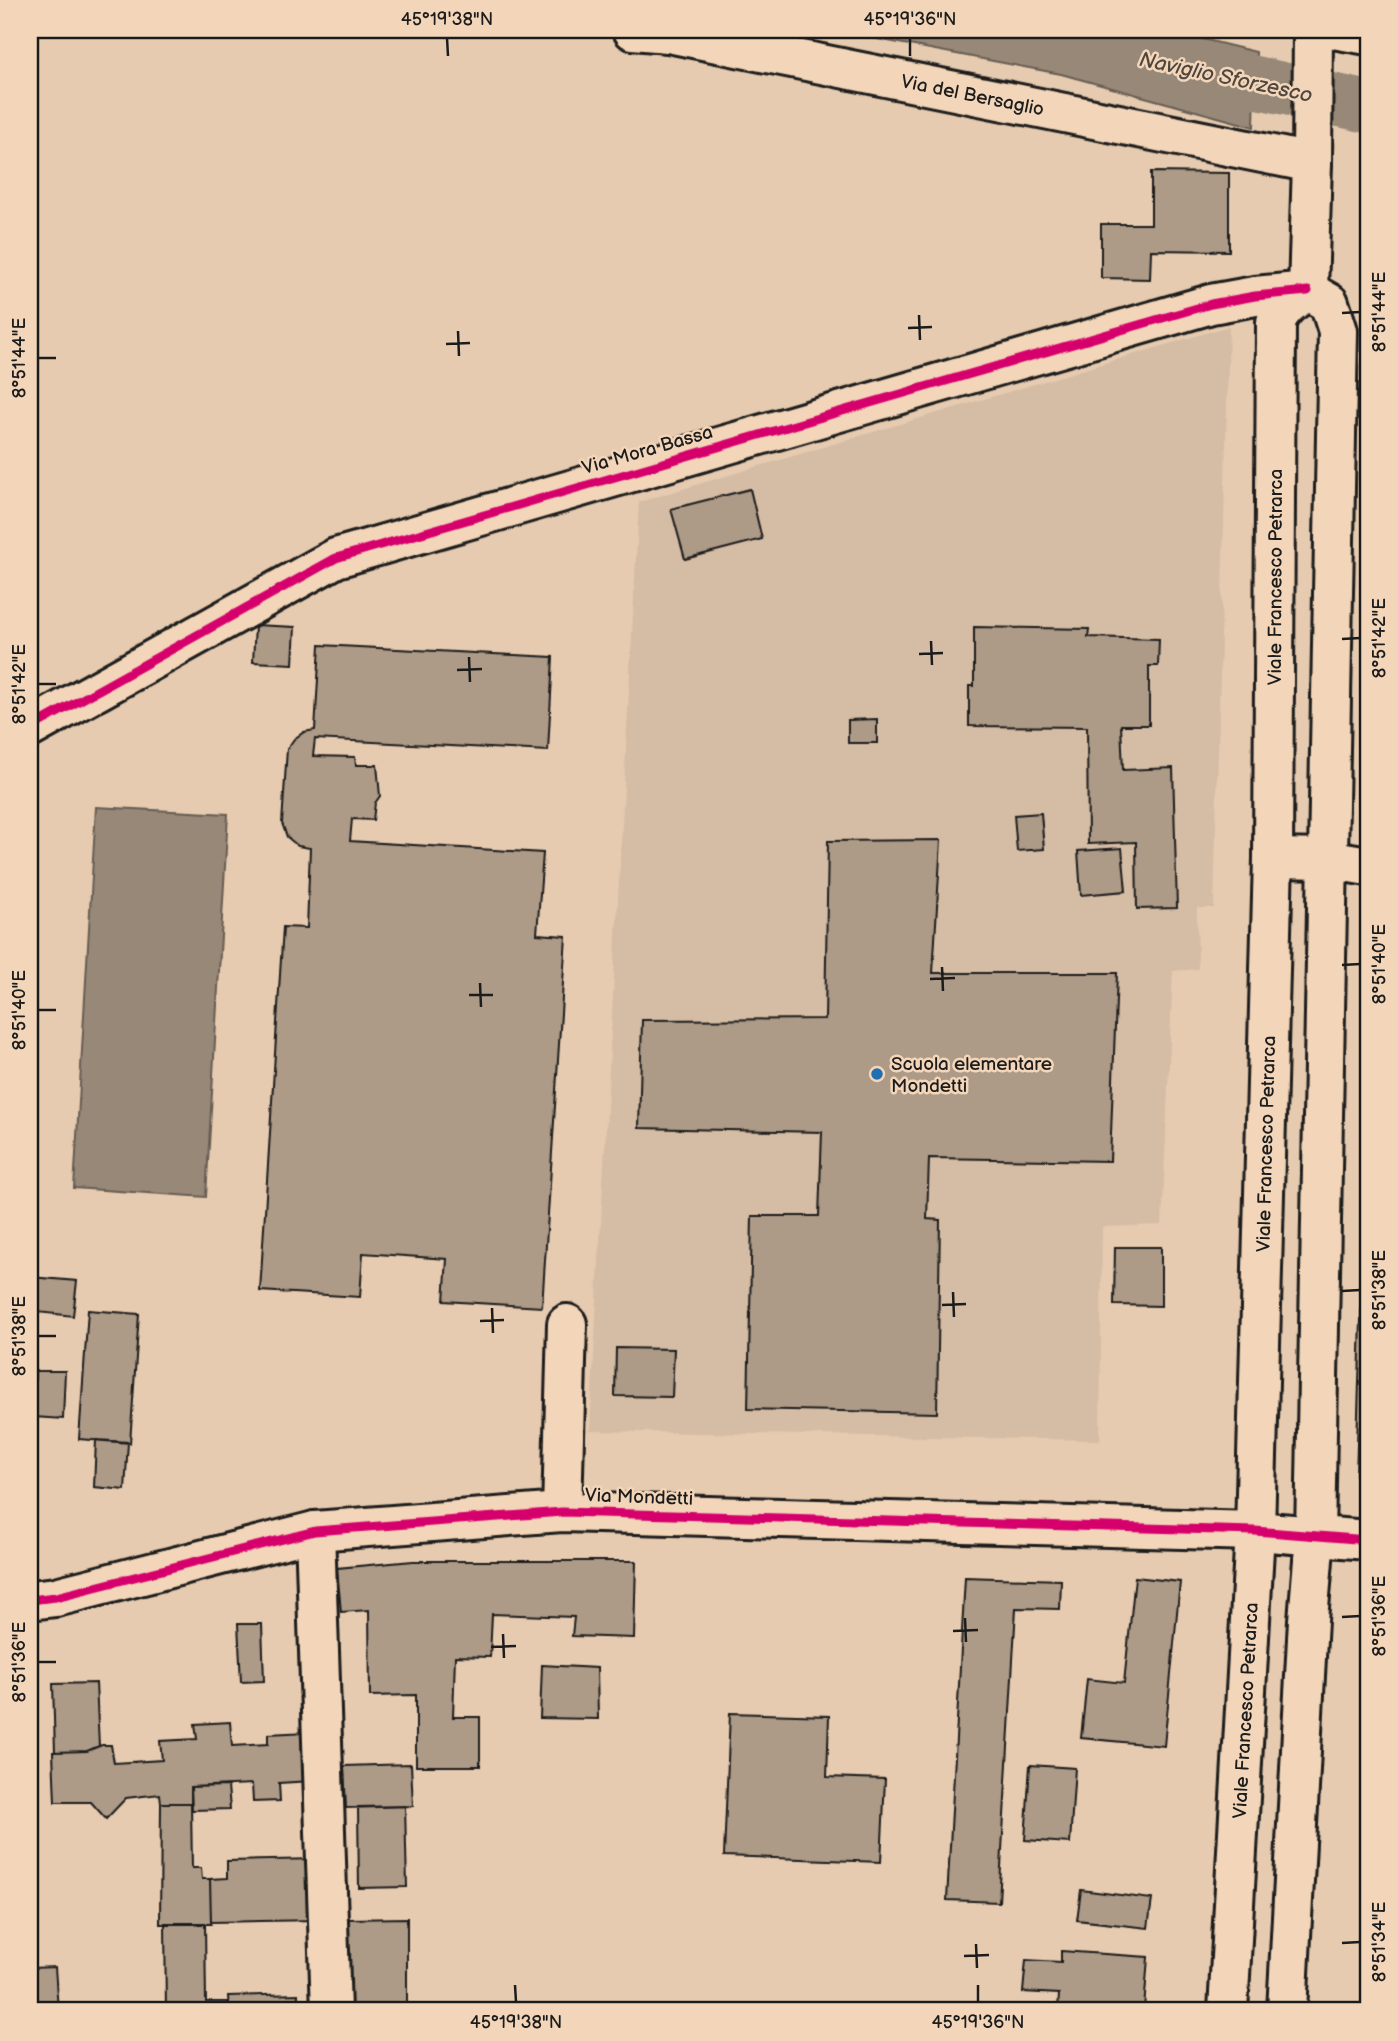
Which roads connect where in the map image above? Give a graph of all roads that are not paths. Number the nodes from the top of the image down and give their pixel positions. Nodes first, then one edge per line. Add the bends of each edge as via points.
1 (633, 30) edge
2 (1339, 30) edge
3 (1368, 35) edge
4 (1313, 46) edge
5 (1312, 151) junction
6 (1308, 291) junction
7 (30, 728) edge
8 (1273, 858) junction
9 (1327, 859) junction
10 (1368, 866) edge
11 (568, 1324) dead end
12 (562, 1511) junction
13 (315, 1531) junction
14 (1255, 1531) junction
15 (1315, 1536) junction
16 (1368, 1541) edge
17 (30, 1600) edge
18 (331, 2011) edge
19 (1228, 2011) edge
20 (1287, 2011) edge

1 - 5 street, Via del Bersaglio
2 - 3 street
4 - 5 street
5 - 6 street
6 - 7 street, Via Mora Bassa via 1211,304 336,558
6 - 8 street, Viale Francesco Petrarca via 1288,304 1276,322
6 - 9 street via 1329,303 1338,331
8 - 9 street
8 - 14 street, Viale Francesco Petrarca
9 - 10 street
9 - 15 street
11 - 12 street
12 - 13 street, Via Mondetti
12 - 14 street, Via Mondetti
13 - 17 street, Via Mondetti
13 - 18 street
14 - 15 street, Via Mondetti
14 - 19 street, Viale Francesco Petrarca
15 - 16 street, Via Mondetti
15 - 20 street

